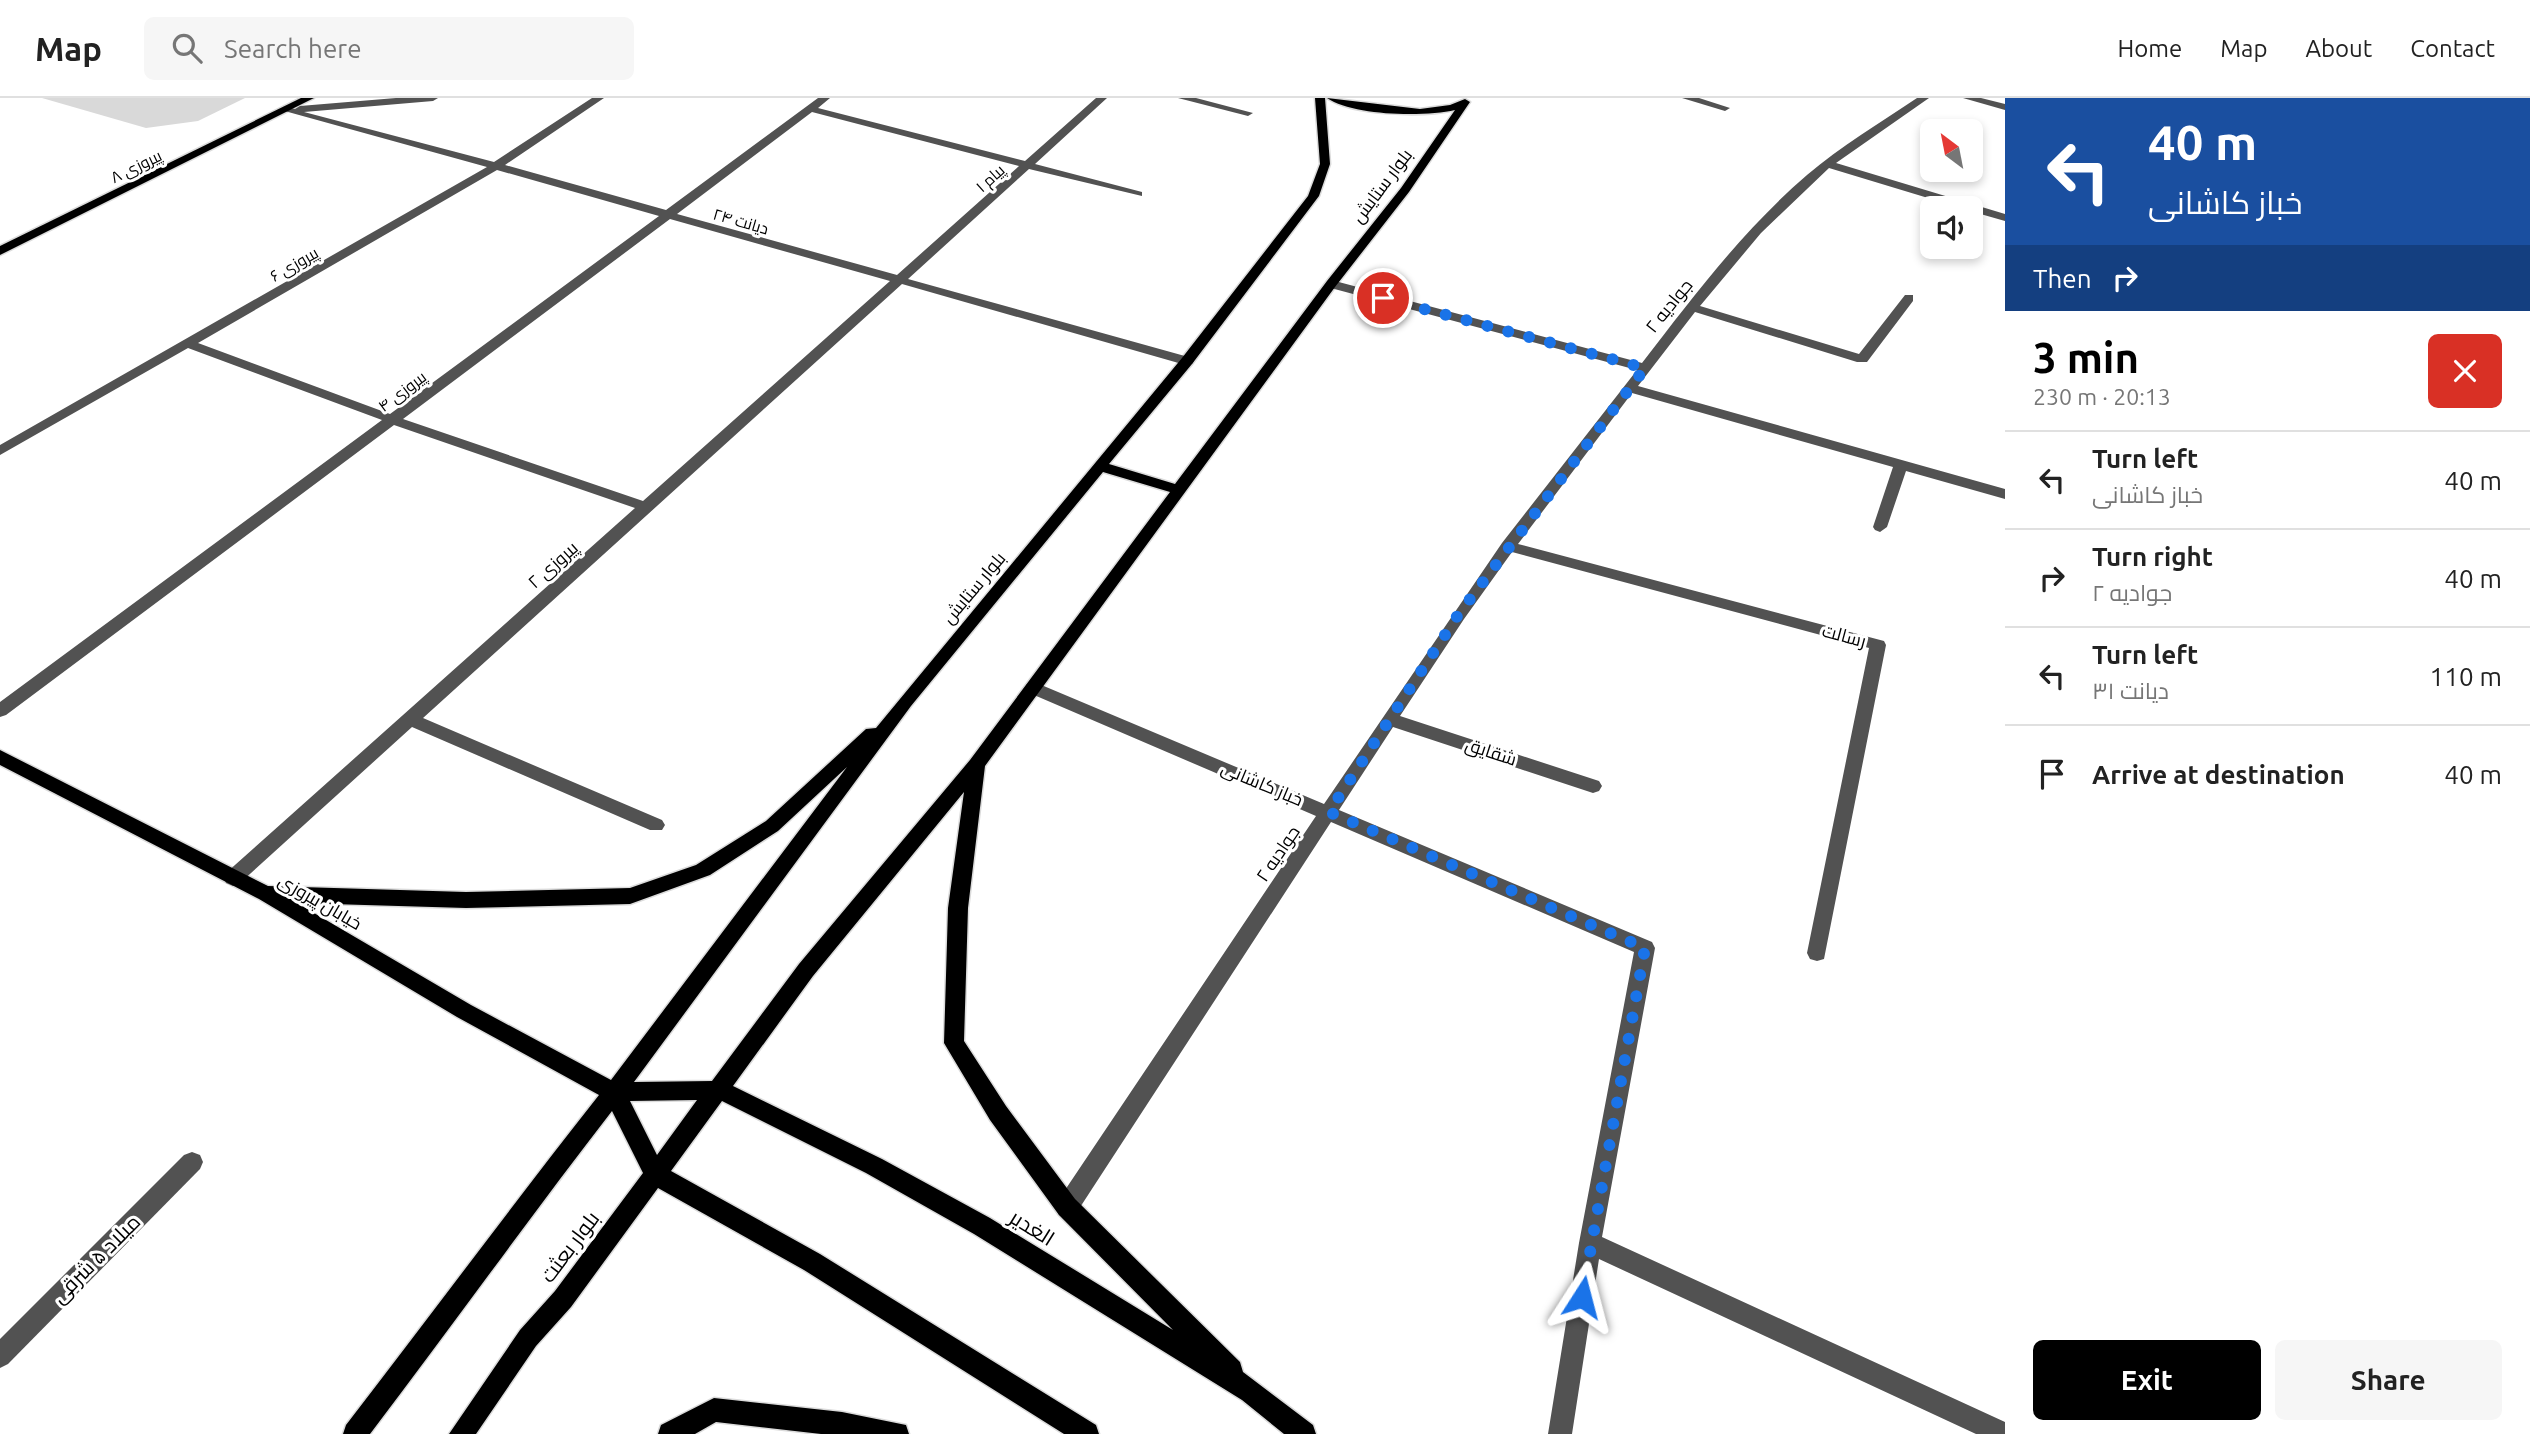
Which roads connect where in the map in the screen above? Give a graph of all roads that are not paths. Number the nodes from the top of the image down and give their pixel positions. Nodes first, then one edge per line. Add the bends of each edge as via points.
1 (309, 98) edge
2 (433, 98) edge
3 (599, 98) edge
4 (825, 98) edge
5 (1102, 98) edge
6 (1183, 98) edge
7 (1320, 98) edge
8 (1332, 98) edge
9 (1687, 98) edge
10 (1924, 98) edge
11 (1968, 98) edge
12 (1466, 101) edge
13 (2005, 107) edge
14 (1726, 108) dead end
15 (811, 109) junction
16 (286, 110) junction
17 (1248, 113) dead end
18 (1828, 164) junction
19 (1028, 165) junction
20 (496, 166) junction
21 (1138, 194) dead end
22 (667, 216) junction
23 (2005, 218) edge
24 (0, 251) edge
25 (898, 281) junction
26 (1331, 285) junction
27 (1909, 298) dead end
28 (1691, 307) junction
29 (186, 343) junction
30 (1187, 361) junction
31 (1645, 368) junction
32 (1629, 388) junction
33 (393, 420) junction
34 (0, 451) edge
35 (1900, 464) junction
36 (1100, 466) junction
37 (1178, 489) junction
38 (2005, 494) edge
39 (646, 508) junction
40 (1880, 527) dead end
41 (1507, 547) junction
42 (1033, 688) junction
43 (905, 702) junction
44 (0, 711) edge
45 (409, 719) junction
46 (1390, 719) junction
47 (0, 757) edge
48 (975, 765) junction
49 (1593, 786) dead end
50 (1329, 812) junction
51 (656, 825) dead end
52 (233, 878) junction
53 (266, 894) junction
54 (1817, 953) dead end
55 (720, 1090) junction
56 (614, 1092) junction
57 (192, 1162) dead end
58 (655, 1174) junction
59 (1067, 1207) junction
60 (1590, 1243) junction
61 (0, 1356) edge
62 (1251, 1391) junction
63 (355, 1434) edge
64 (461, 1434) edge
65 (670, 1434) edge
66 (897, 1434) edge
67 (1087, 1434) edge
68 (1304, 1434) edge
69 (1560, 1434) edge
70 (2004, 1434) edge

1 - 16 main road, پیروزی ۸
2 - 16 street
3 - 20 street, پیروزی ۶
4 - 15 street, پیروزی ۴
5 - 19 street, پیام ۱
6 - 17 street
7 - 30 main road, بلوار ستایش via 1325,164 1313,196
8 - 12 main road via 1383,109 1427,111
9 - 14 street
10 - 18 street, جوادیه ۲
11 - 13 street
12 - 26 main road, بلوار ستایش
15 - 19 street
15 - 22 street, پیروزی ۴
16 - 20 street, دیانت ۲۴
16 - 24 main road, پیروزی ۸
18 - 23 street
18 - 28 street, جوادیه ۲ via 1774,212
19 - 21 street
19 - 25 street, پیام ۱
20 - 22 street, دیانت ۲۴
20 - 29 street, پیروزی ۶
22 - 25 street, دیانت ۲۴
22 - 33 street, پیروزی ۴
25 - 30 street, دیانت ۲۴
25 - 39 street, پیروزی ۲
26 - 31 street
26 - 37 main road, بلوار ستایش
27 - 28 street via 1862,359
28 - 31 street, جوادیه ۲
29 - 33 street
29 - 34 street, پیروزی ۶
30 - 36 main road, بلوار ستایش
31 - 32 street, جوادیه ۲
32 - 35 street
32 - 41 street, جوادیه ۲
33 - 39 street
33 - 44 street, پیروزی ۴
35 - 38 street
35 - 40 street
36 - 37 main road
36 - 43 main road, بلوار ستایش
37 - 42 main road, بلوار ستایش
39 - 45 street, پیروزی ۲
41 - 46 street, جوادیه ۲
41 - 54 street, رسالت via 1878,645
42 - 48 main road, بلوار ستایش
42 - 50 street, خباز کاشانی
43 - 53 main road via 772,826 703,870 630,896 466,900
43 - 56 main road, بلوار ستایش
45 - 51 street
45 - 52 street, پیروزی ۲
46 - 49 street, شقایق
46 - 50 street, جوادیه ۲
47 - 52 main road, خیابان پیروزی
48 - 55 main road, بلوار ستایش via 806,970
48 - 59 main road via 958,908 954,1043
50 - 59 street, جوادیه ۲
50 - 60 street, خباز کاشانی via 1645,948
52 - 53 main road, خیابان پیروزی
53 - 56 main road, خیابان پیروزی via 464,1011
55 - 56 main road
55 - 58 main road, بلوار بعثت
55 - 62 main road, الغدیر via 982,1226
56 - 58 main road
56 - 63 main road
57 - 61 street, میلاد ۵ شرقی
58 - 64 main road, بلوار بعثت via 563,1299 528,1338
58 - 67 main road via 812,1262
59 - 62 main road
60 - 69 street
60 - 70 street
62 - 68 main road, الغدیر
65 - 66 main road via 714,1410

